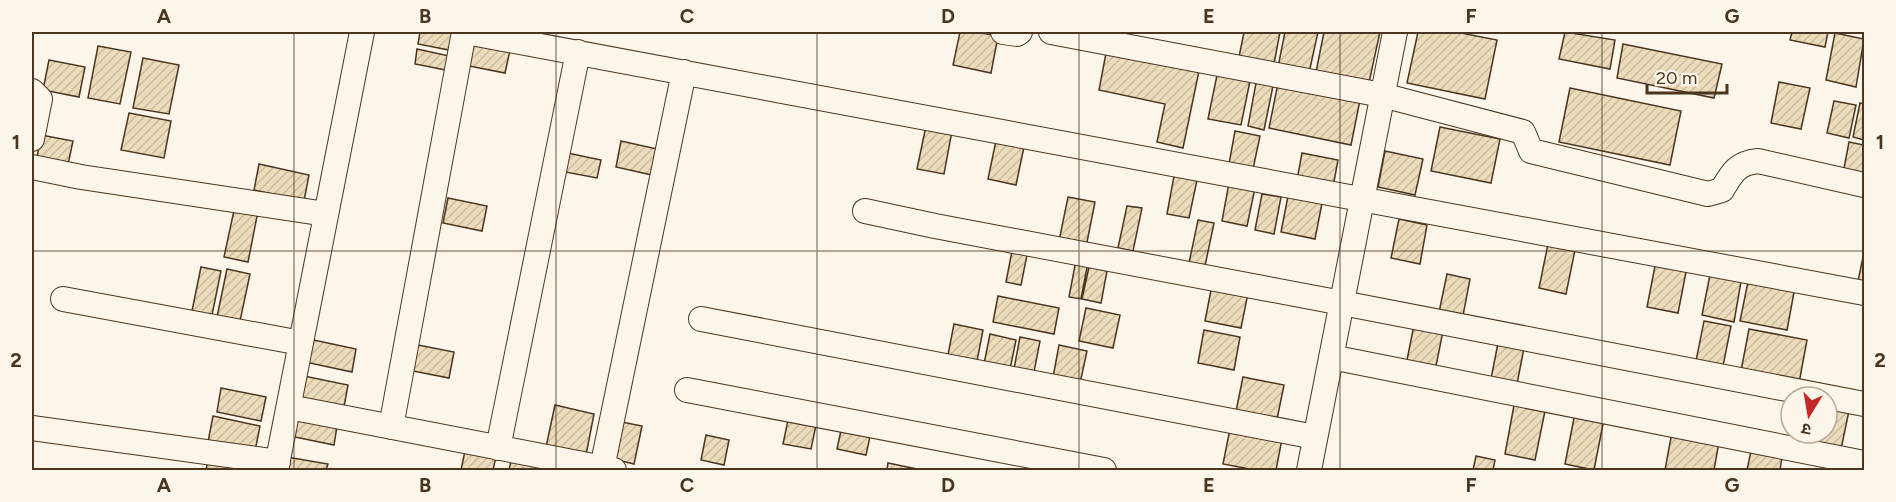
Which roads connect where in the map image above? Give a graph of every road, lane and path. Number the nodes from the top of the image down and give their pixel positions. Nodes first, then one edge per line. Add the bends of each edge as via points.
1 (362, 32) edge
2 (465, 32) edge
3 (1004, 32) edge
4 (1020, 32) edge
5 (1051, 32) edge
6 (1395, 32) edge
7 (578, 52) junction
8 (684, 72) junction
9 (32, 91) edge
10 (1382, 95) junction
11 (32, 140) edge
12 (32, 167) edge
13 (1864, 185) edge
14 (1362, 199) junction
15 (865, 211) dead end
16 (326, 214) junction
17 (1864, 293) edge
18 (63, 300) dead end
19 (1342, 303) junction
20 (701, 319) dead end
21 (301, 343) junction
22 (1331, 357) junction
23 (687, 390) dead end
24 (1864, 404) edge
25 (289, 407) junction
26 (391, 427) junction
27 (32, 428) edge
28 (1315, 437) junction
29 (498, 448) junction
30 (1864, 463) edge
31 (277, 466) edge
32 (608, 469) edge
33 (1104, 471) edge
34 (1309, 471) edge

1 - 16 street
2 - 7 street
2 - 26 street
3 - 4 street
5 - 10 street
6 - 10 street
7 - 8 street
7 - 29 street
8 - 14 street
8 - 32 street
9 - 11 street via 40,99
10 - 13 street via 1523,132 1531,152 1708,194 1722,190 1732,172 1747,162 1758,161
10 - 14 street
12 - 16 street
14 - 17 street
14 - 19 street
15 - 19 street
16 - 21 street
18 - 21 street
19 - 22 street
19 - 24 street
20 - 28 street
21 - 25 street
22 - 28 street
22 - 30 street
23 - 33 street
25 - 26 street
25 - 31 street
26 - 29 street
27 - 31 street
28 - 34 street
29 - 32 street

